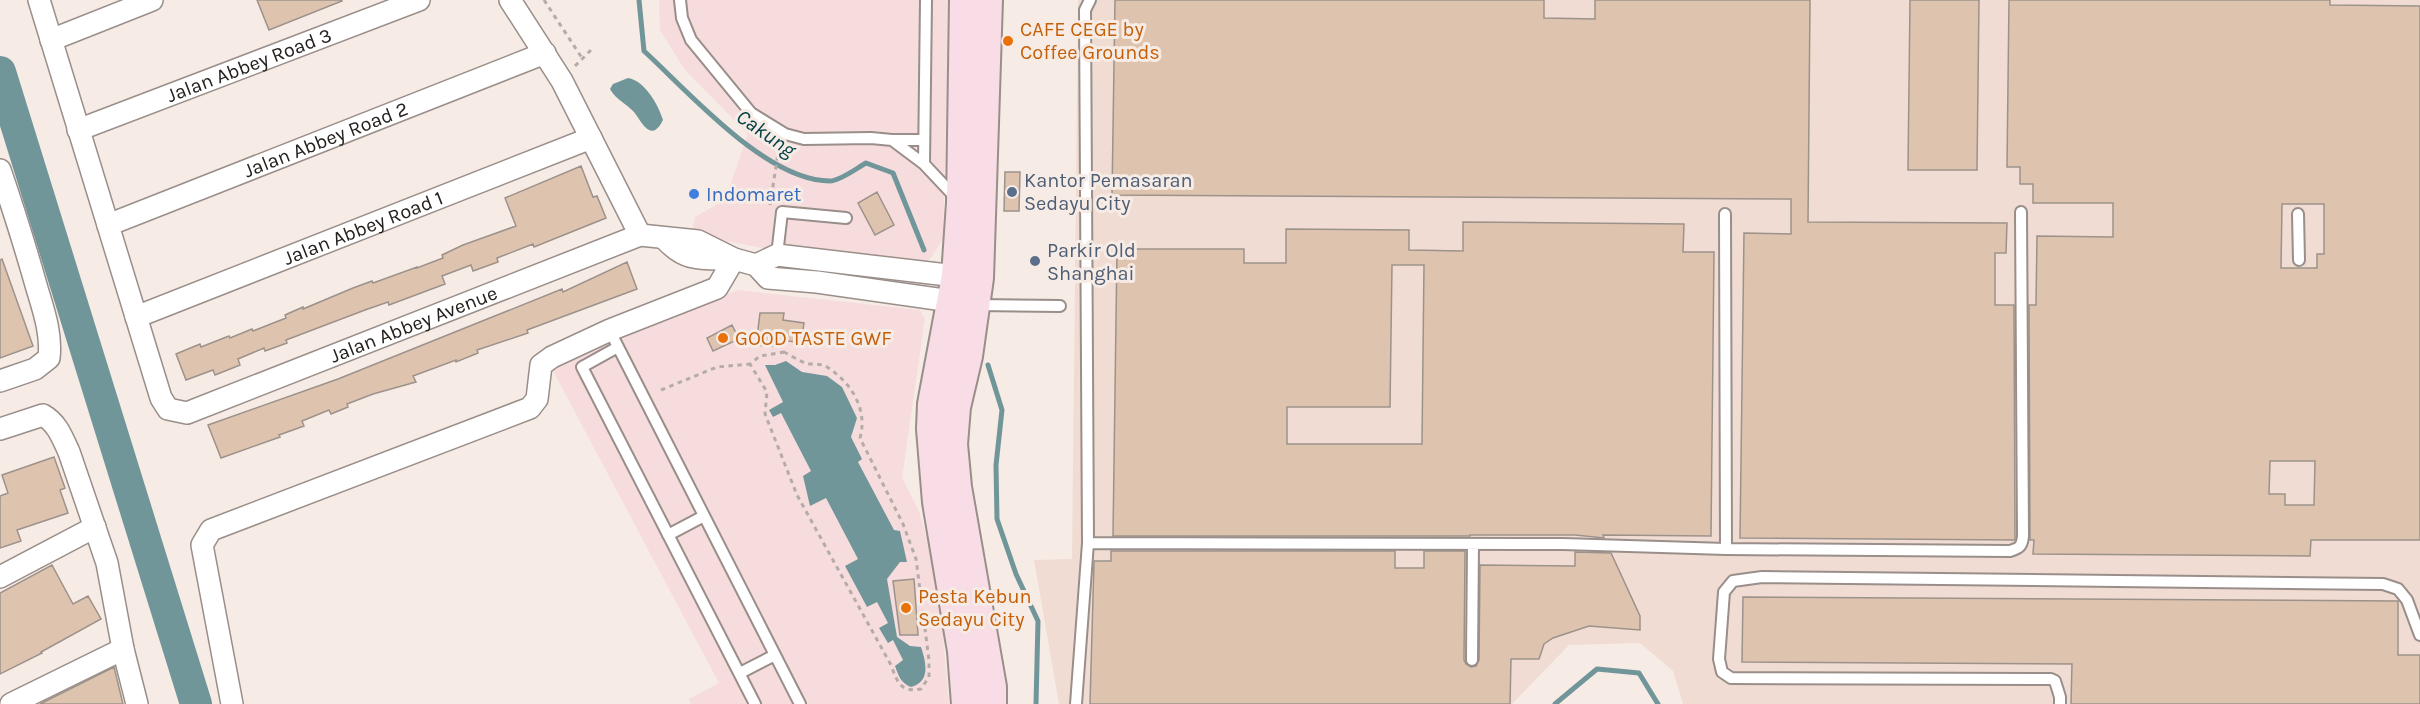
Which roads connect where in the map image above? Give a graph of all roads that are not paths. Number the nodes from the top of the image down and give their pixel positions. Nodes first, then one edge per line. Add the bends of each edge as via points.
1 (39, 0) edge
2 (152, 0) edge
3 (419, 0) edge
4 (510, 0) edge
5 (680, 0) edge
6 (926, 0) edge
7 (964, 0) edge
8 (988, 0) edge
9 (1090, 0) edge
10 (51, 40) junction
11 (544, 52) junction
12 (78, 130) junction
13 (591, 138) junction
14 (892, 140) junction
15 (924, 140) junction
16 (924, 164) junction
17 (0, 170) edge
18 (961, 203) junction
19 (2021, 212) dead end
20 (1725, 214) dead end
21 (2298, 214) dead end
22 (846, 218) dead end
23 (108, 225) junction
24 (640, 235) junction
25 (777, 255) junction
26 (734, 259) junction
27 (2299, 260) dead end
28 (756, 265) junction
29 (965, 290) junction
30 (1060, 306) dead end
31 (136, 317) junction
32 (614, 338) junction
33 (0, 381) edge
34 (0, 429) edge
35 (704, 516) junction
36 (95, 526) junction
37 (668, 535) junction
38 (1088, 543) junction
39 (1473, 544) junction
40 (1726, 549) junction
41 (0, 577) edge
42 (2420, 634) edge
43 (123, 649) junction
44 (775, 655) junction
45 (1472, 660) dead end
46 (740, 673) junction
47 (10, 704) edge
48 (137, 704) edge
49 (232, 704) edge
50 (755, 704) edge
51 (800, 704) edge
52 (966, 704) edge
53 (992, 704) edge
54 (1076, 704) edge
55 (2060, 704) edge

1 - 10 street
2 - 10 street
3 - 12 street, Jalan Abbey Road 3
4 - 11 street
5 - 14 lane via 691,40 751,113 784,134 804,139
6 - 15 lane
7 - 18 street
8 - 29 street
9 - 38 lane via 1085,10
10 - 12 street
11 - 13 street
11 - 23 street, Jalan Abbey Road 2
12 - 23 street
13 - 24 street
13 - 31 street, Jalan Abbey Road 1
14 - 15 lane
14 - 16 lane
15 - 16 lane
16 - 18 lane
17 - 33 street via 51,346 49,358 35,369
18 - 29 street
19 - 40 lane via 2023,536 2019,548
20 - 40 lane
21 - 27 lane
22 - 25 lane via 783,212
23 - 31 street
24 - 26 street via 698,241
24 - 31 street, Jalan Abbey Avenue via 187,412 168,409 161,398
25 - 28 street
25 - 29 street
26 - 28 street
26 - 32 street via 717,288
28 - 29 street via 768,278
29 - 30 lane
29 - 52 street via 932,404 931,429 937,502 962,651
29 - 53 street via 968,356 956,407 953,444
32 - 35 lane
32 - 37 lane via 582,367
32 - 49 street via 552,357 541,365 537,399 530,408 211,530 202,545
34 - 36 street via 43,415 52,420 69,452
35 - 37 lane
35 - 44 lane
36 - 41 street
36 - 43 street via 107,563
37 - 46 lane
38 - 39 lane
38 - 54 lane
39 - 40 lane
39 - 45 lane
42 - 55 lane via 2407,600 2398,589 2383,584 1762,577 1733,581 1724,592 1719,659 1722,672 1731,678 2051,679 2055,681
43 - 47 street
43 - 48 street
44 - 46 lane
44 - 51 lane
46 - 50 lane

